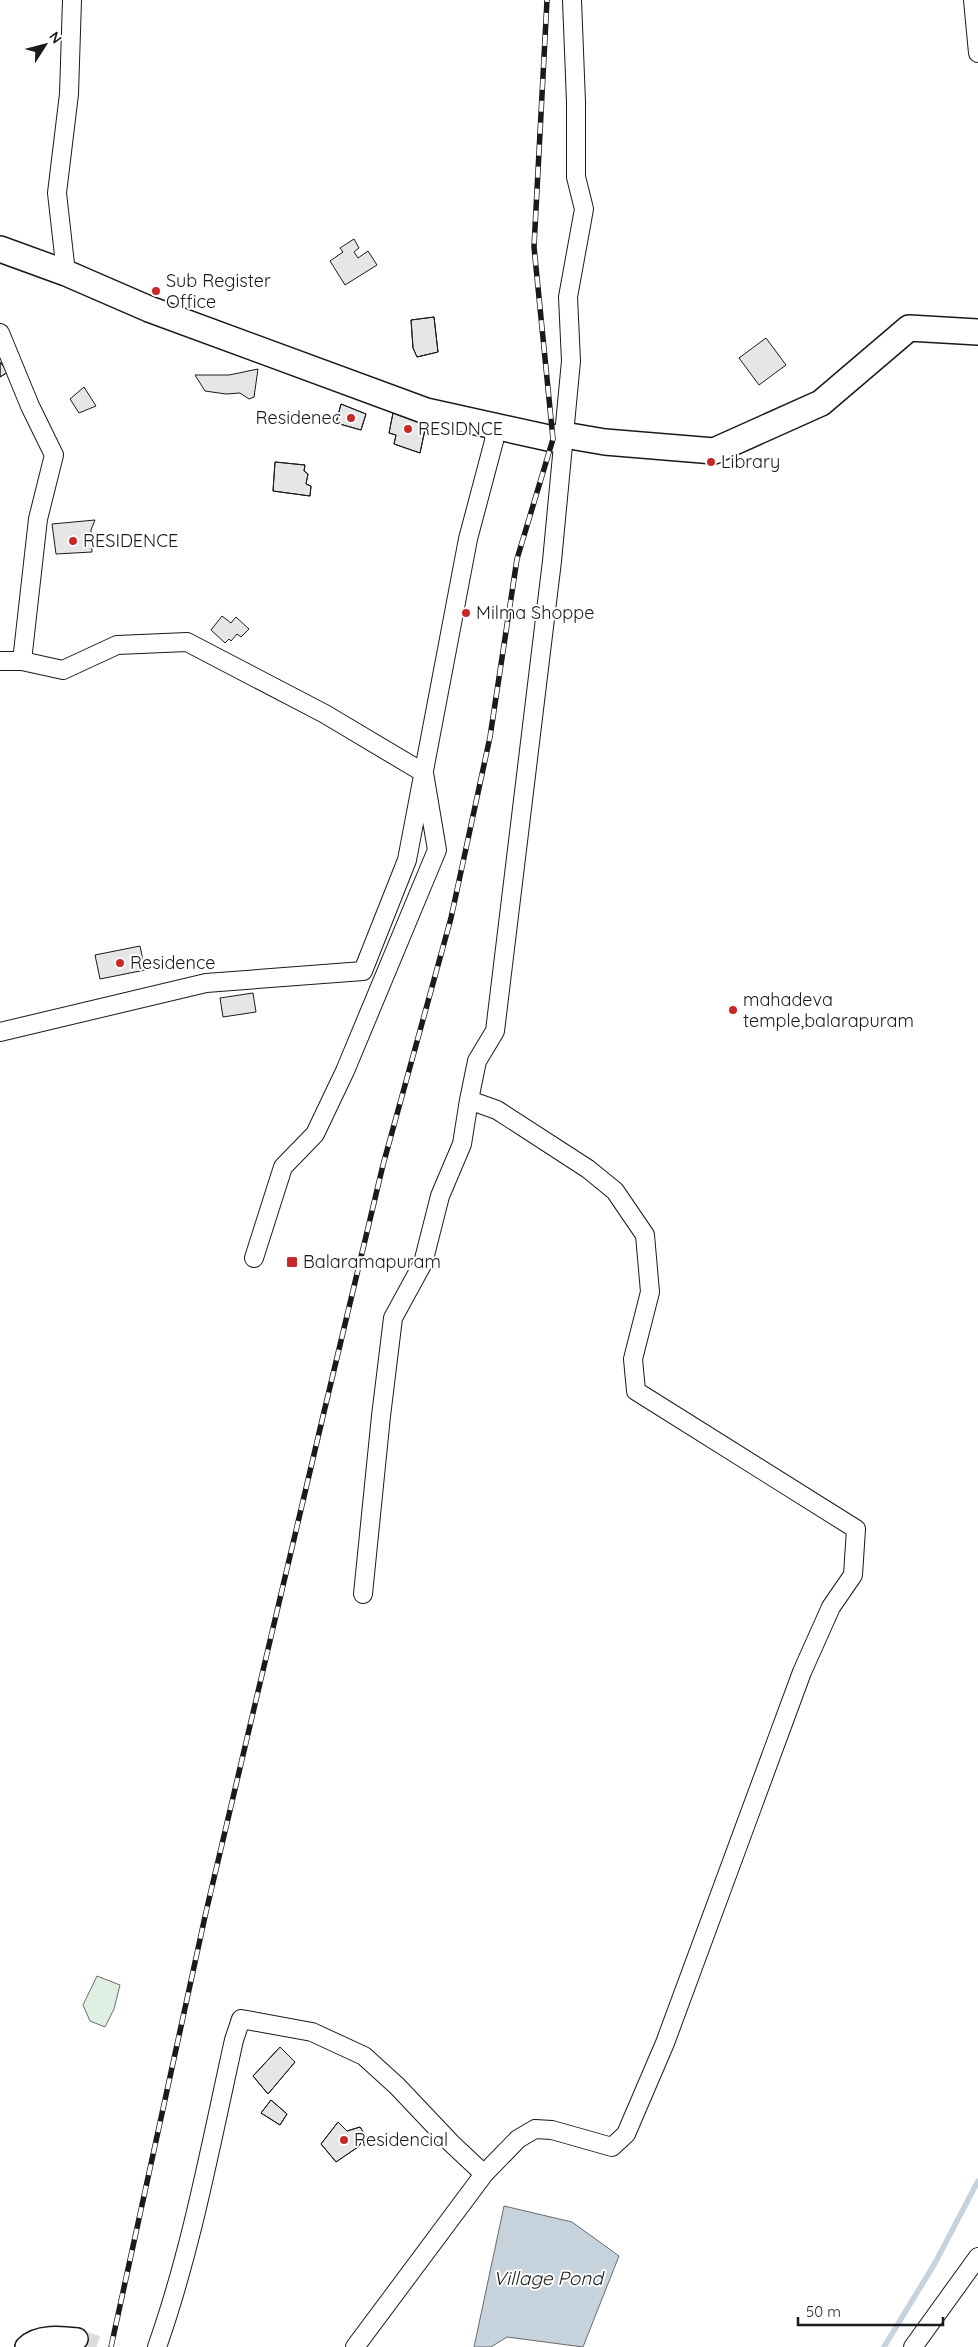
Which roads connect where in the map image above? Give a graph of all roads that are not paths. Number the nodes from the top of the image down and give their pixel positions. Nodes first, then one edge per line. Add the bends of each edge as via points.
1 (72, 0) edge
2 (572, 0) edge
3 (973, 0) edge
4 (978, 53) edge
5 (0, 249) edge
6 (66, 273) junction
7 (978, 332) edge
8 (0, 334) edge
9 (496, 425) junction
10 (564, 435) junction
11 (0, 661) edge
12 (22, 661) junction
13 (424, 773) junction
14 (0, 1032) edge
15 (469, 1100) junction
16 (254, 1258) dead end
17 (363, 1594) dead end
18 (484, 2174) junction
19 (978, 2257) edge
20 (77, 2339) tunnel mouth
21 (26, 2347) edge
22 (157, 2347) edge
23 (355, 2347) edge
24 (913, 2347) edge

1 - 6 street via 69,94 57,193
2 - 10 street via 576,177 584,209 568,297 571,361
3 - 4 street
5 - 6 main road
6 - 9 main road via 149,309 426,411
7 - 10 main road via 909,328 821,403 714,451 605,442
8 - 12 street via 54,455 38,519
9 - 10 main road via 553,439
9 - 13 street via 468,539
10 - 15 street via 495,1031 477,1061
11 - 12 street
12 - 13 street via 63,670 117,645 187,642 325,714
13 - 14 street via 407,860 363,970 206,983
13 - 16 street via 437,850 345,1071 315,1134 283,1167
15 - 17 street via 462,1144 440,1196 423,1263 393,1318
15 - 18 street via 497,1110 588,1169 615,1191 645,1235 650,1292 633,1359 636,1391 856,1529 853,1575 831,1606 802,1672 665,2043 626,2134 612,2147 552,2130 535,2129 518,2139
18 - 22 street via 364,2056 312,2032 241,2019 201,2190
18 - 23 street
19 - 24 street
20 - 21 street via 43,2339

